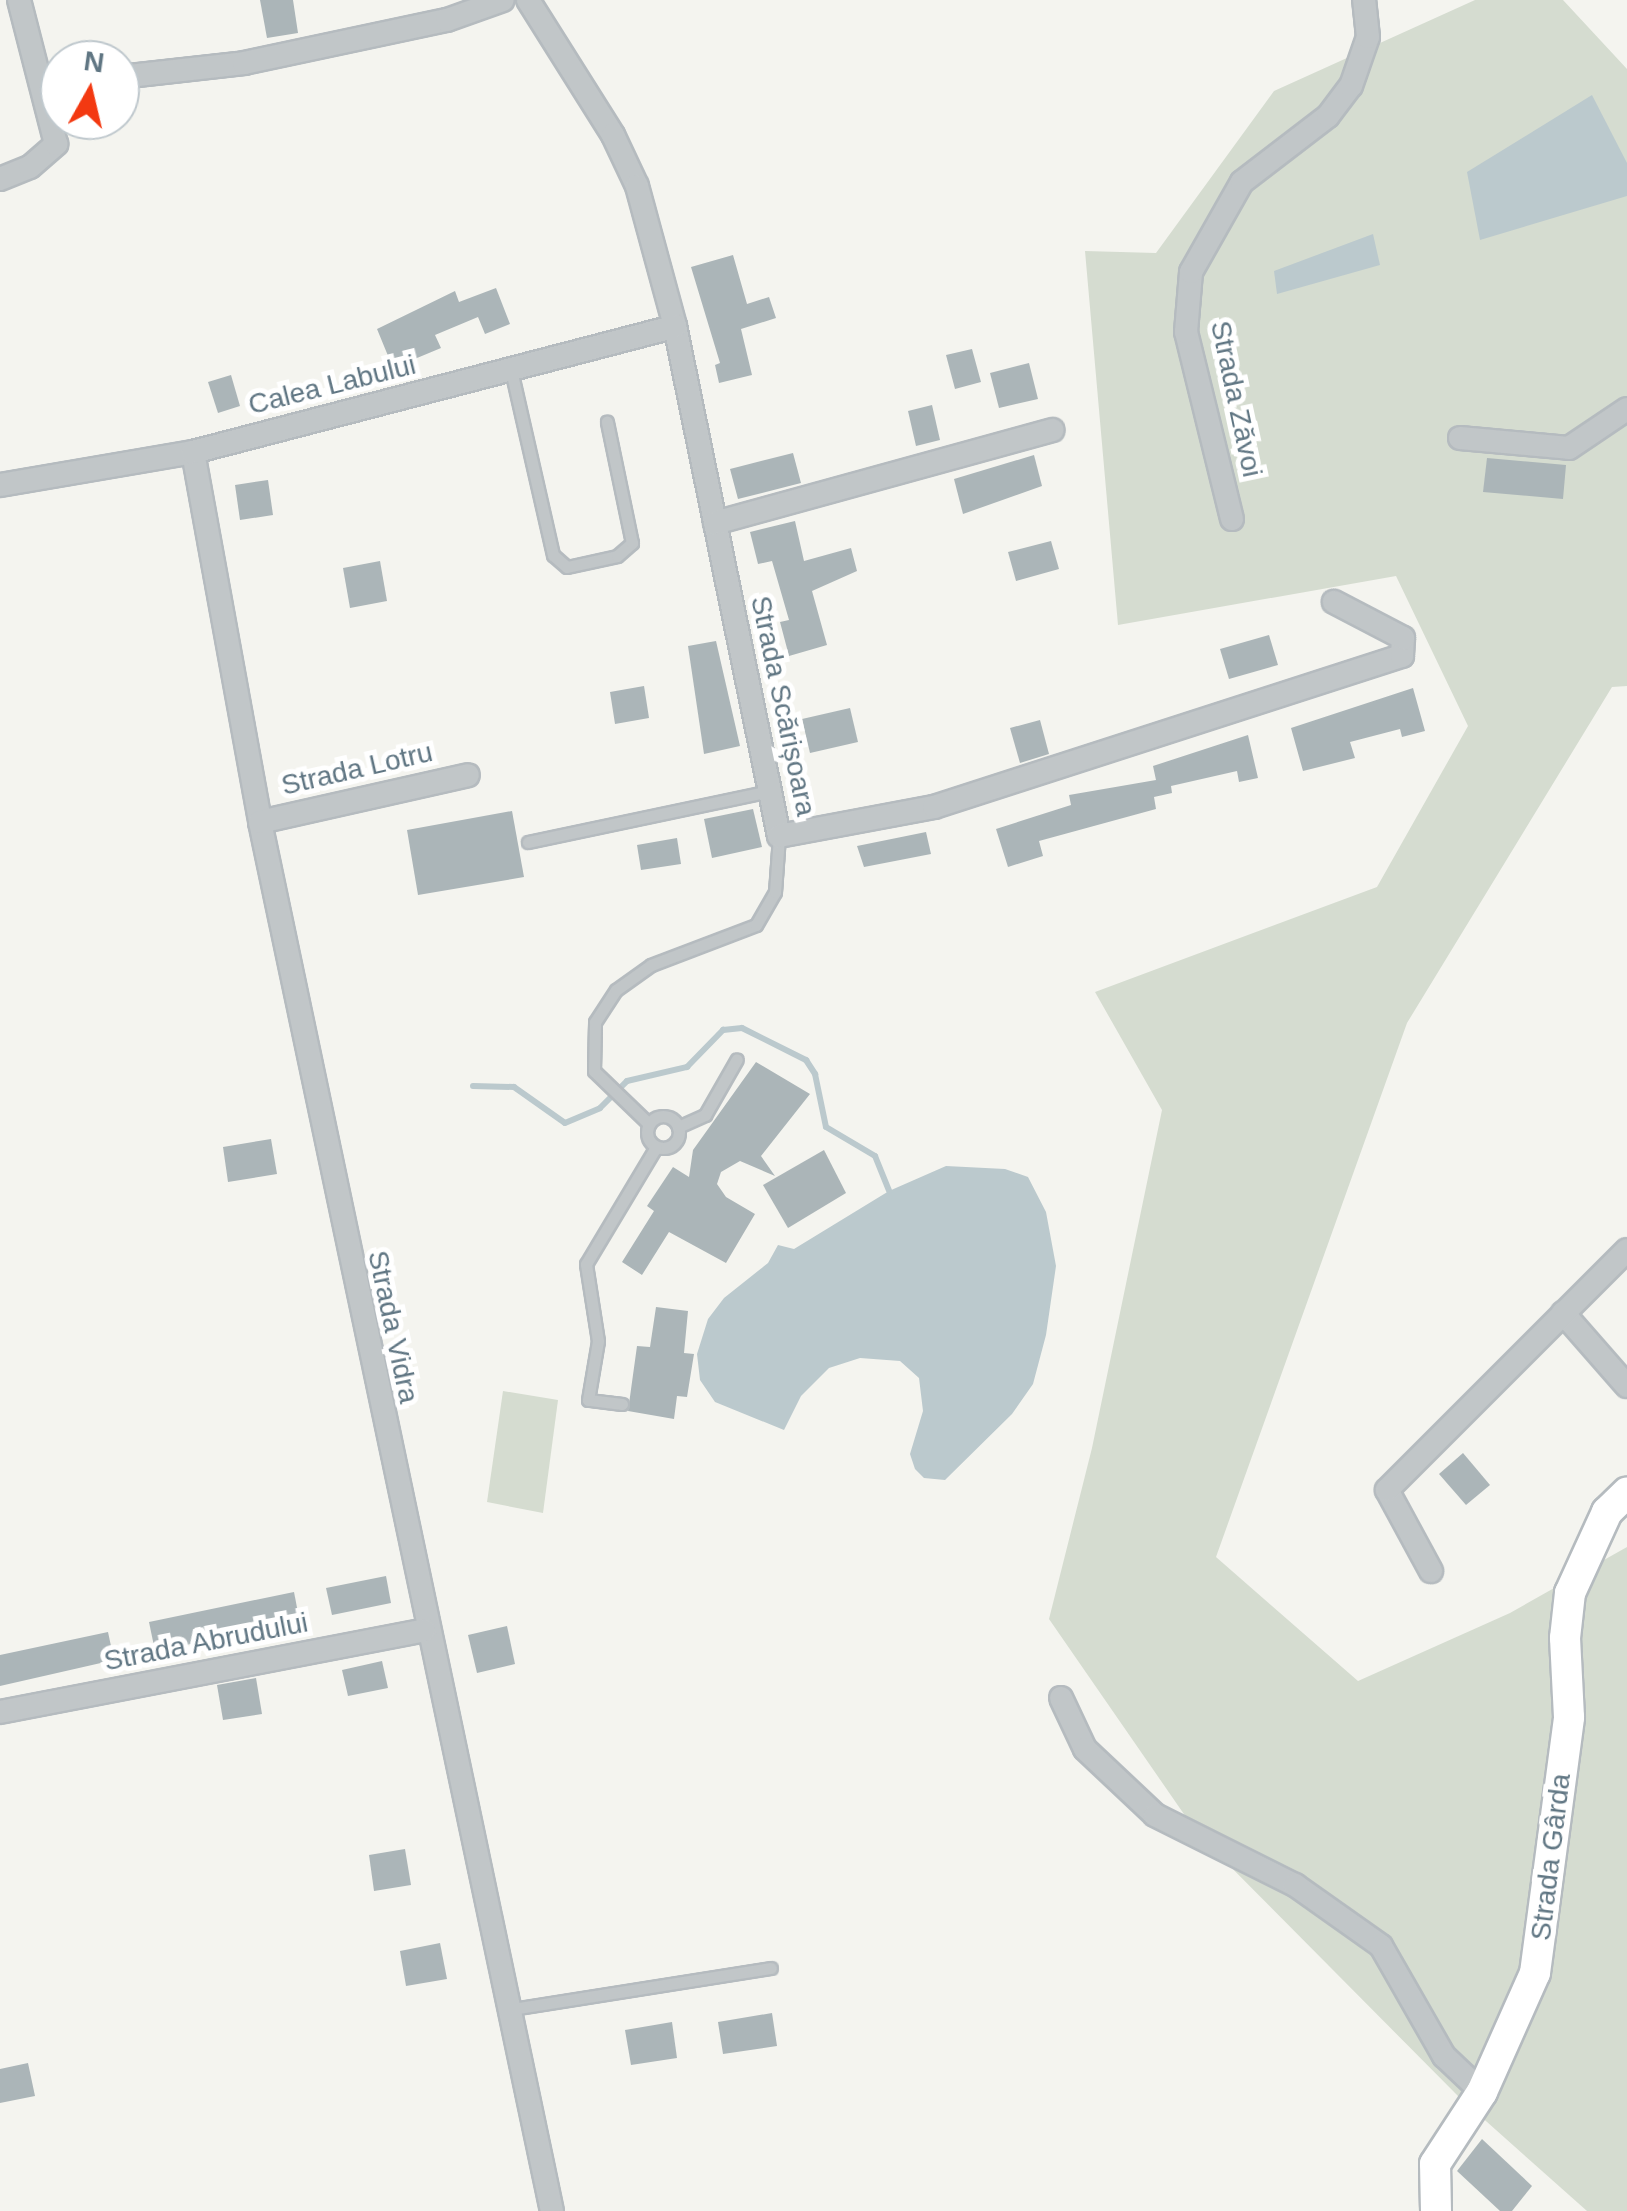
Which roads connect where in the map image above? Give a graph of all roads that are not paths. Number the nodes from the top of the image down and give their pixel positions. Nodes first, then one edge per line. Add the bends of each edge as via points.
1 (18, 0) edge
2 (503, 0) edge
3 (528, 0) edge
4 (1364, 0) edge
5 (40, 55) edge
6 (140, 75) edge
7 (56, 140) edge
8 (0, 179) edge
9 (675, 326) junction
10 (511, 370) junction
11 (1627, 409) edge
12 (607, 422) dead end
13 (1052, 430) dead end
14 (1460, 438) dead end
15 (193, 452) junction
16 (0, 486) edge
17 (1232, 519) dead end
18 (715, 523) junction
19 (1334, 602) dead end
20 (468, 775) dead end
21 (770, 790) junction
22 (260, 822) junction
23 (779, 836) junction
24 (528, 842) dead end
25 (738, 1059) dead end
26 (649, 1124) junction
27 (678, 1127) junction
28 (656, 1147) junction
29 (1627, 1250) edge
30 (1562, 1313) junction
31 (1627, 1386) edge
32 (622, 1404) dead end
33 (1627, 1493) edge
34 (1431, 1571) dead end
35 (424, 1630) junction
36 (1061, 1698) dead end
37 (0, 1712) edge
38 (772, 1968) dead end
39 (512, 2009) junction
40 (1482, 2092) junction
41 (552, 2211) edge
42 (1436, 2211) edge

1 - 5 street
2 - 6 street via 448,20 244,63
3 - 9 street, Strada Scărișoara via 629,169
4 - 17 street, Strada Zăvoi via 1368,37 1351,86 1328,116 1242,182 1191,272 1186,332
7 - 8 street via 30,167
9 - 10 street, Calea Labului
9 - 18 street, Strada Scărișoara
10 - 12 lane via 553,554 567,567 617,556 632,543
10 - 15 street, Calea Labului
11 - 14 street via 1569,448
13 - 18 street
15 - 16 street, Calea Labului
15 - 22 street, Strada Vidra
18 - 21 street, Strada Scărișoara
19 - 23 street, Strada Scărișoara via 1404,638 1402,656 934,807
20 - 22 street, Strada Lotru
21 - 23 street, Strada Scărișoara
21 - 24 lane
22 - 35 street, Strada Vidra
23 - 26 lane via 775,892 756,924 652,965 616,990 595,1022 590,1048 604,1086
25 - 27 lane via 705,1115
26 - 27 lane via 666,1116
26 - 28 lane
27 - 28 lane via 672,1146
28 - 32 lane via 586,1264 598,1342 588,1400
29 - 30 street
30 - 31 street
30 - 34 street via 1387,1490
33 - 40 street, Strada Gârda via 1606,1512 1570,1594 1570,1717 1535,1973
35 - 37 street, Strada Abrudului
35 - 39 street, Strada Vidra
36 - 40 street via 1085,1749 1155,1815 1295,1885 1381,1946 1444,2056
38 - 39 lane
39 - 41 street, Strada Vidra
40 - 42 street, Strada Gârda via 1435,2164

